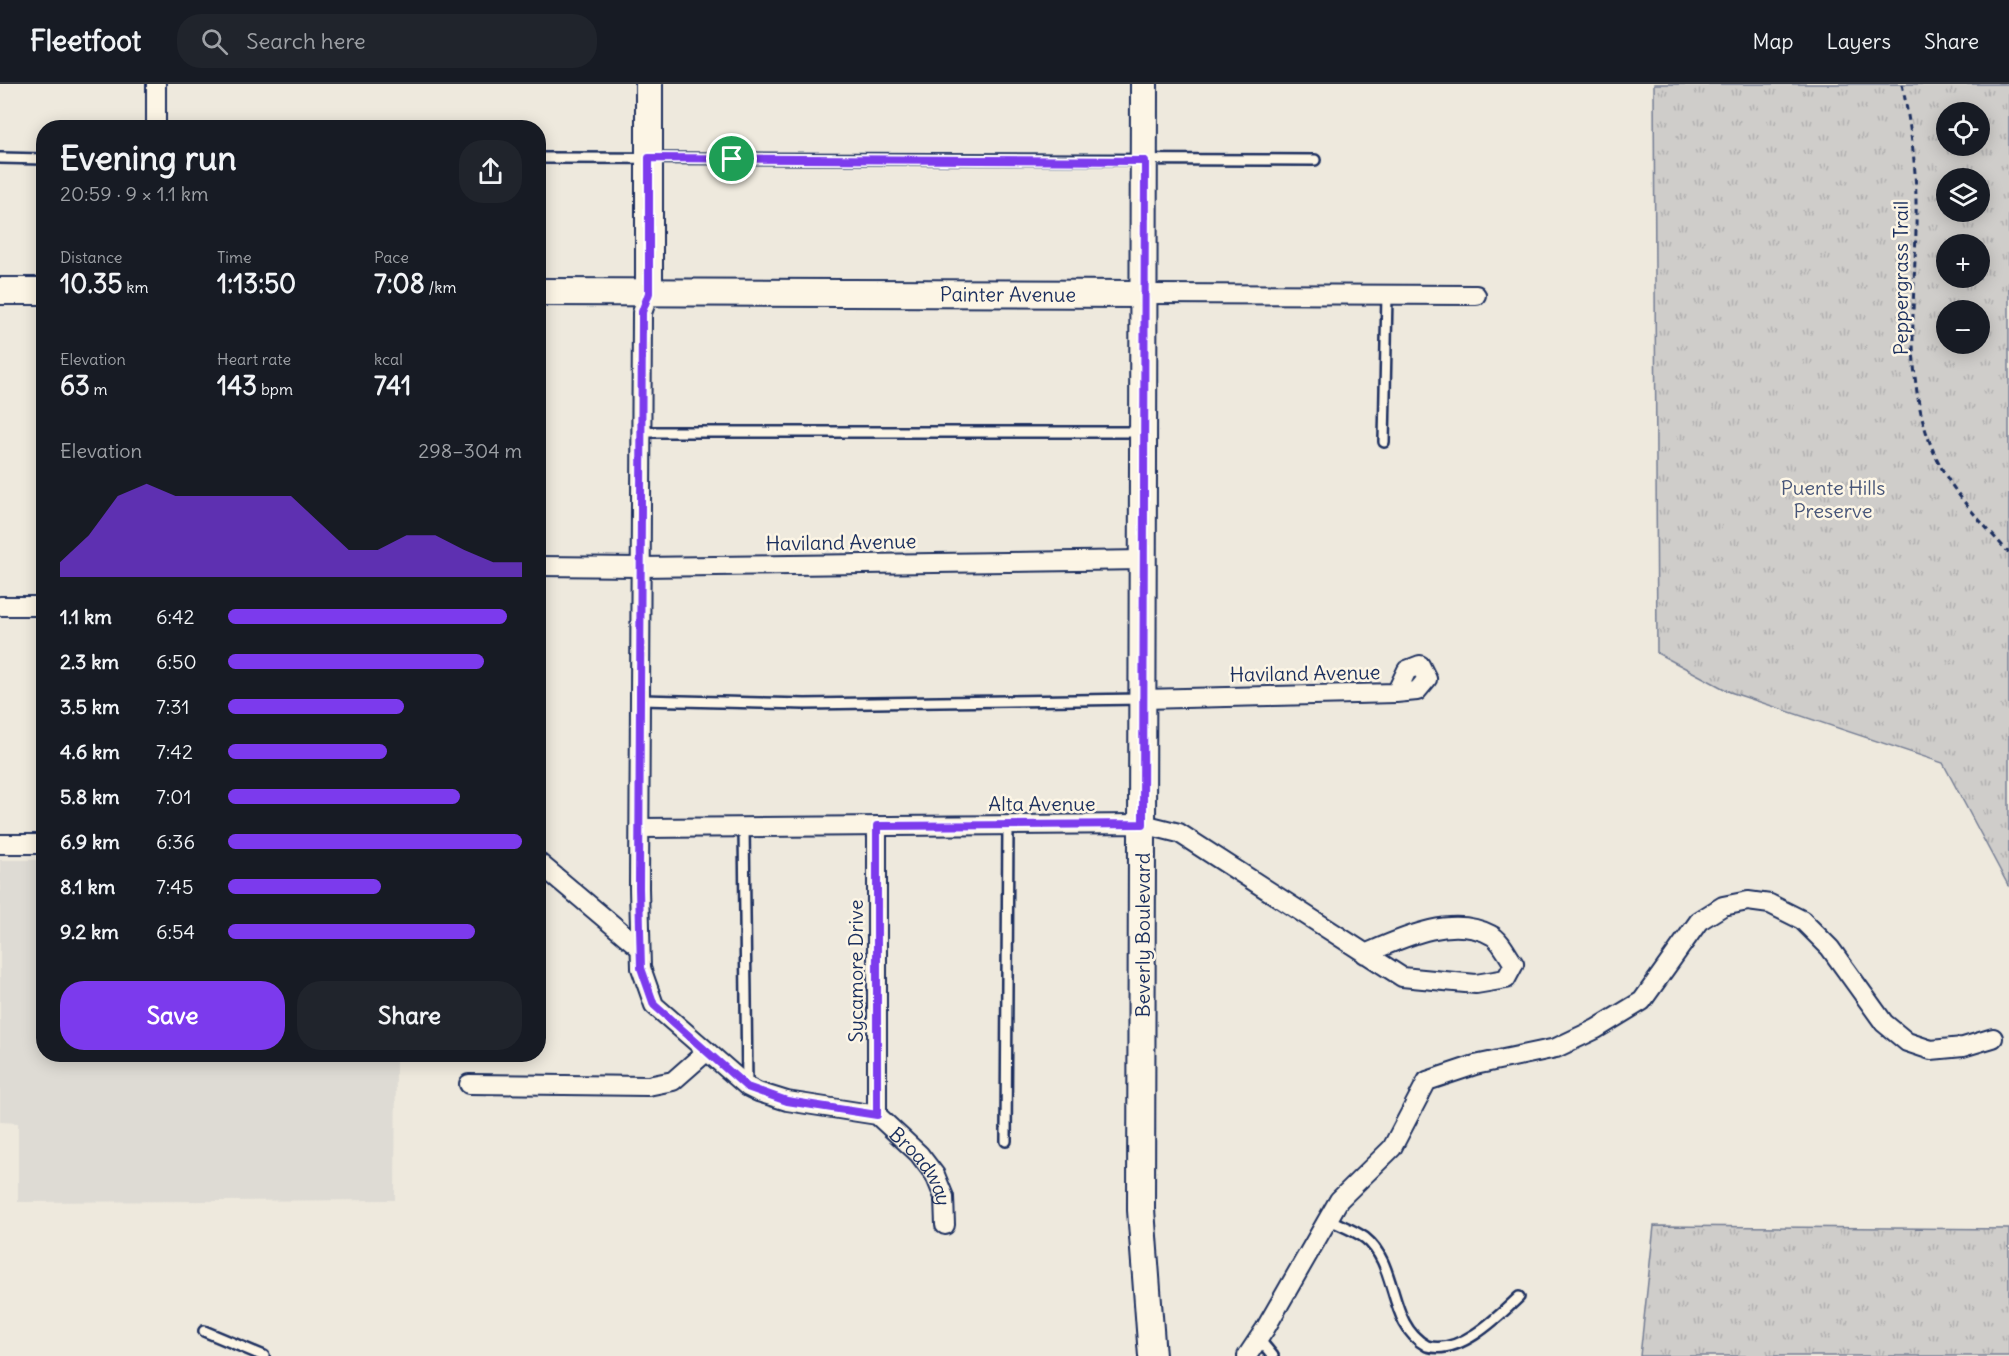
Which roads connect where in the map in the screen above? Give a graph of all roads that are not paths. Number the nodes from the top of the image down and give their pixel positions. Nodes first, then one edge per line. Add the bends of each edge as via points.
1 (156, 84) edge
2 (649, 84) edge
3 (1143, 84) edge
4 (156, 120) edge
5 (546, 158) edge
6 (649, 158) junction
7 (0, 159) edge
8 (36, 159) edge
9 (1315, 160) dead end
10 (1145, 161) junction
11 (0, 291) edge
12 (36, 291) edge
13 (546, 292) edge
14 (649, 293) junction
15 (1145, 294) junction
16 (1387, 295) junction
17 (1476, 295) dead end
18 (642, 432) junction
19 (1144, 432) junction
20 (1384, 442) dead end
21 (1144, 560) junction
22 (546, 566) edge
23 (641, 567) junction
24 (0, 606) edge
25 (36, 606) edge
26 (1396, 693) dead end
27 (1143, 699) junction
28 (640, 700) junction
29 (1143, 824) junction
30 (1008, 825) junction
31 (877, 826) junction
32 (744, 827) junction
33 (640, 828) junction
34 (0, 844) edge
35 (36, 844) edge
36 (546, 869) edge
37 (640, 948) junction
38 (1365, 954) junction
39 (1993, 1038) dead end
40 (706, 1052) junction
41 (469, 1084) dead end
42 (747, 1087) junction
43 (877, 1115) junction
44 (1006, 1141) dead end
45 (1328, 1219) junction
46 (945, 1225) dead end
47 (1519, 1297) dead end
48 (204, 1331) dead end
49 (1258, 1339) junction
50 (264, 1356) edge
51 (1152, 1356) edge
52 (1247, 1356) edge
53 (1274, 1356) edge

1 - 4 street
2 - 6 street, Broadway
3 - 10 street, Beverly Boulevard
5 - 6 lane
6 - 10 lane
6 - 14 street, Broadway
7 - 8 lane
9 - 10 lane
10 - 15 street, Beverly Boulevard
11 - 12 street
13 - 14 street, Painter Avenue
14 - 15 street, Painter Avenue
14 - 18 street, Broadway via 642,312
15 - 16 street, Painter Avenue
15 - 19 street, Beverly Boulevard
16 - 17 street, Painter Avenue
16 - 20 lane
18 - 19 lane
18 - 23 street, Broadway
19 - 21 street, Beverly Boulevard
21 - 23 street, Haviland Avenue
21 - 27 street, Beverly Boulevard
22 - 23 street, Haviland Avenue
23 - 28 street, Broadway
24 - 25 street
26 - 27 street, Haviland Avenue
27 - 28 lane via 805,704
27 - 29 street, Beverly Boulevard
28 - 33 street, Broadway
29 - 30 street, Alta Avenue
29 - 38 street, Alta Avenue via 1179,832
29 - 51 street, Beverly Boulevard via 1141,1210
30 - 31 street, Alta Avenue
30 - 44 lane
31 - 32 street, Alta Avenue
31 - 43 street, Sycamore Drive
32 - 33 street, Alta Avenue
32 - 42 lane
33 - 37 street, Broadway
34 - 35 street
36 - 37 street
37 - 40 street, Broadway via 641,970 653,1004
38 - 38 street, Alta Avenue via 1403,938 1454,925 1492,935 1514,964 1506,979 1476,984 1402,977
39 - 45 street via 1963,1047 1931,1050 1907,1042 1884,1023 1830,948 1802,920 1770,904 1748,901 1723,906 1699,921 1642,1001 1596,1029 1556,1048 1475,1065 1427,1081 1392,1148 1339,1200
40 - 41 street via 673,1080 648,1086
40 - 42 street, Broadway
42 - 43 street, Broadway via 787,1101
43 - 46 street, Broadway via 919,1154 935,1175 944,1197
45 - 47 lane via 1365,1238 1382,1260 1403,1322 1415,1340 1433,1349 1452,1349 1468,1341
45 - 49 street
48 - 50 lane
49 - 52 street
49 - 53 lane

